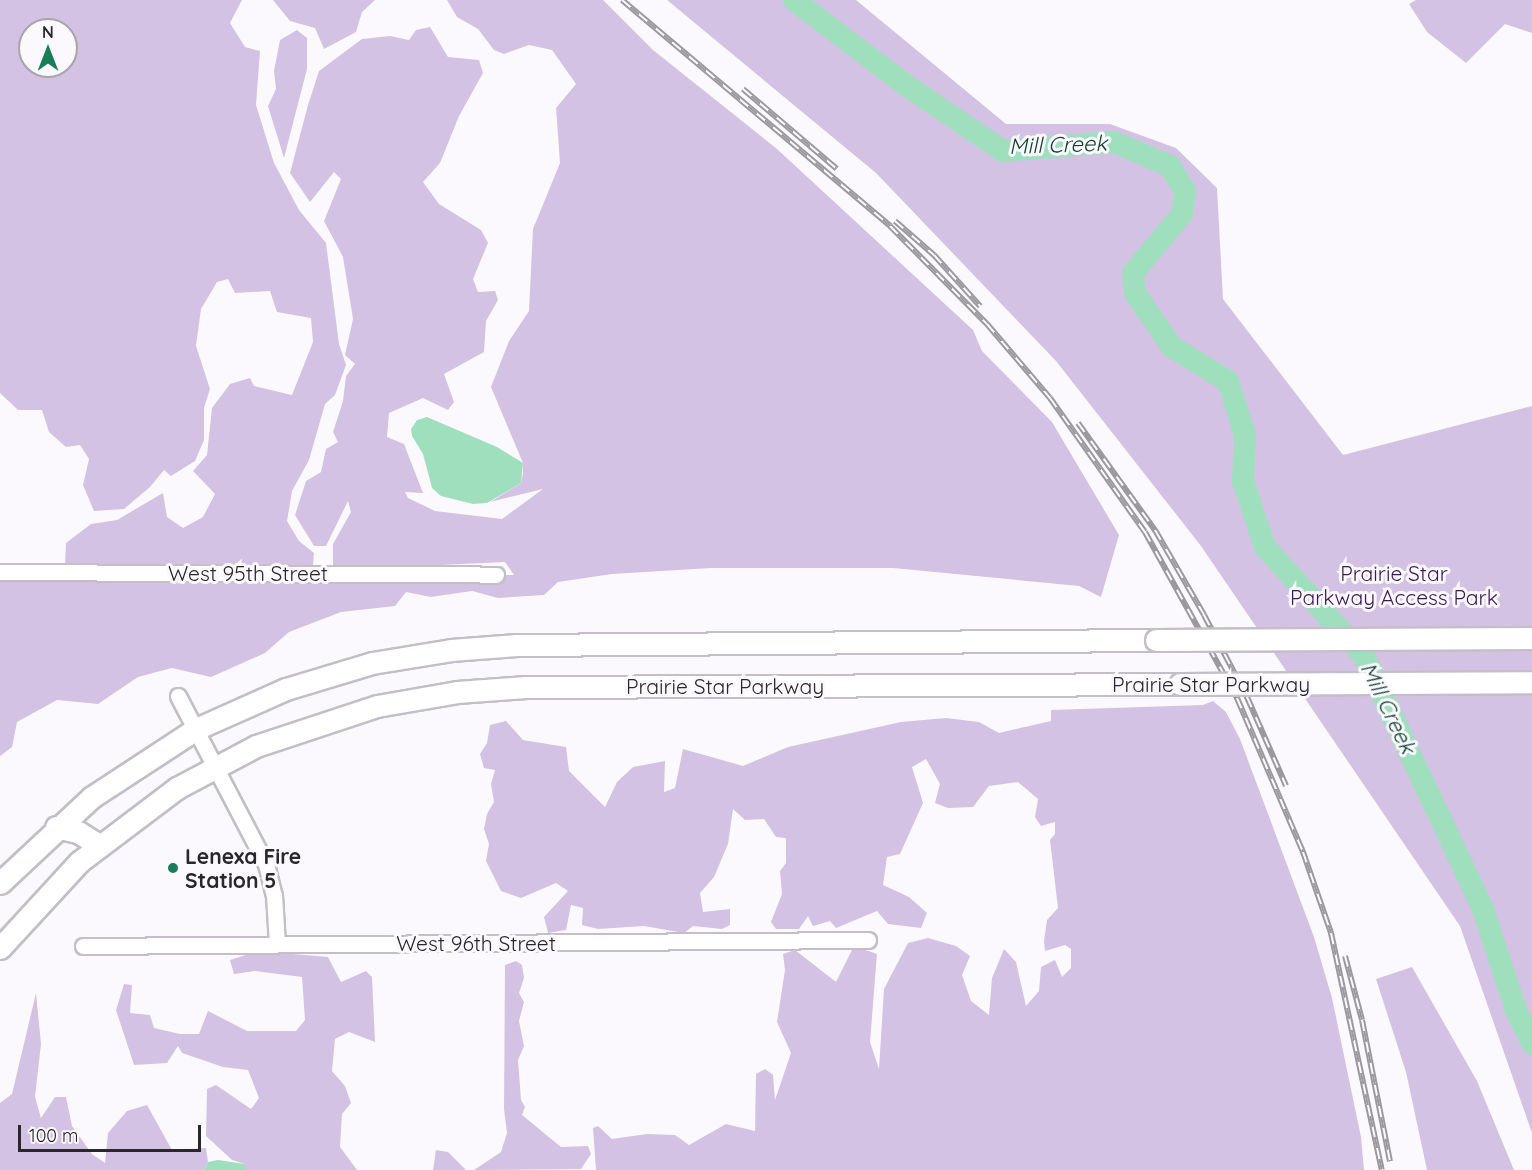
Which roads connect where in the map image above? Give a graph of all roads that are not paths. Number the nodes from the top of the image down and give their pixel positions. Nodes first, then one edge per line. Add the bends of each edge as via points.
1 (0, 572) edge
2 (496, 575) dead end
3 (1532, 638) edge
4 (1532, 682) edge
5 (178, 696) dead end
6 (196, 729) junction
7 (216, 766) junction
8 (56, 827) junction
9 (99, 845) junction
10 (0, 883) edge
11 (868, 940) dead end
12 (277, 944) junction
13 (83, 946) dead end
14 (0, 948) edge

1 - 2 street, West 95th Street
3 - 6 main road, Prairie Star Parkway, bridge via 471,648 393,659 325,676 242,706
4 - 7 main road, Prairie Star Parkway, bridge via 468,690 417,697 332,718 255,746
5 - 6 street
6 - 7 street
6 - 8 main road, Prairie Star Parkway via 129,770
7 - 9 main road, Prairie Star Parkway via 177,788
7 - 12 street via 271,878
8 - 9 main road via 78,832
8 - 10 main road, Prairie Star Parkway
9 - 14 main road, Prairie Star Parkway via 48,892
11 - 12 street, West 96th Street
12 - 13 street, West 96th Street

